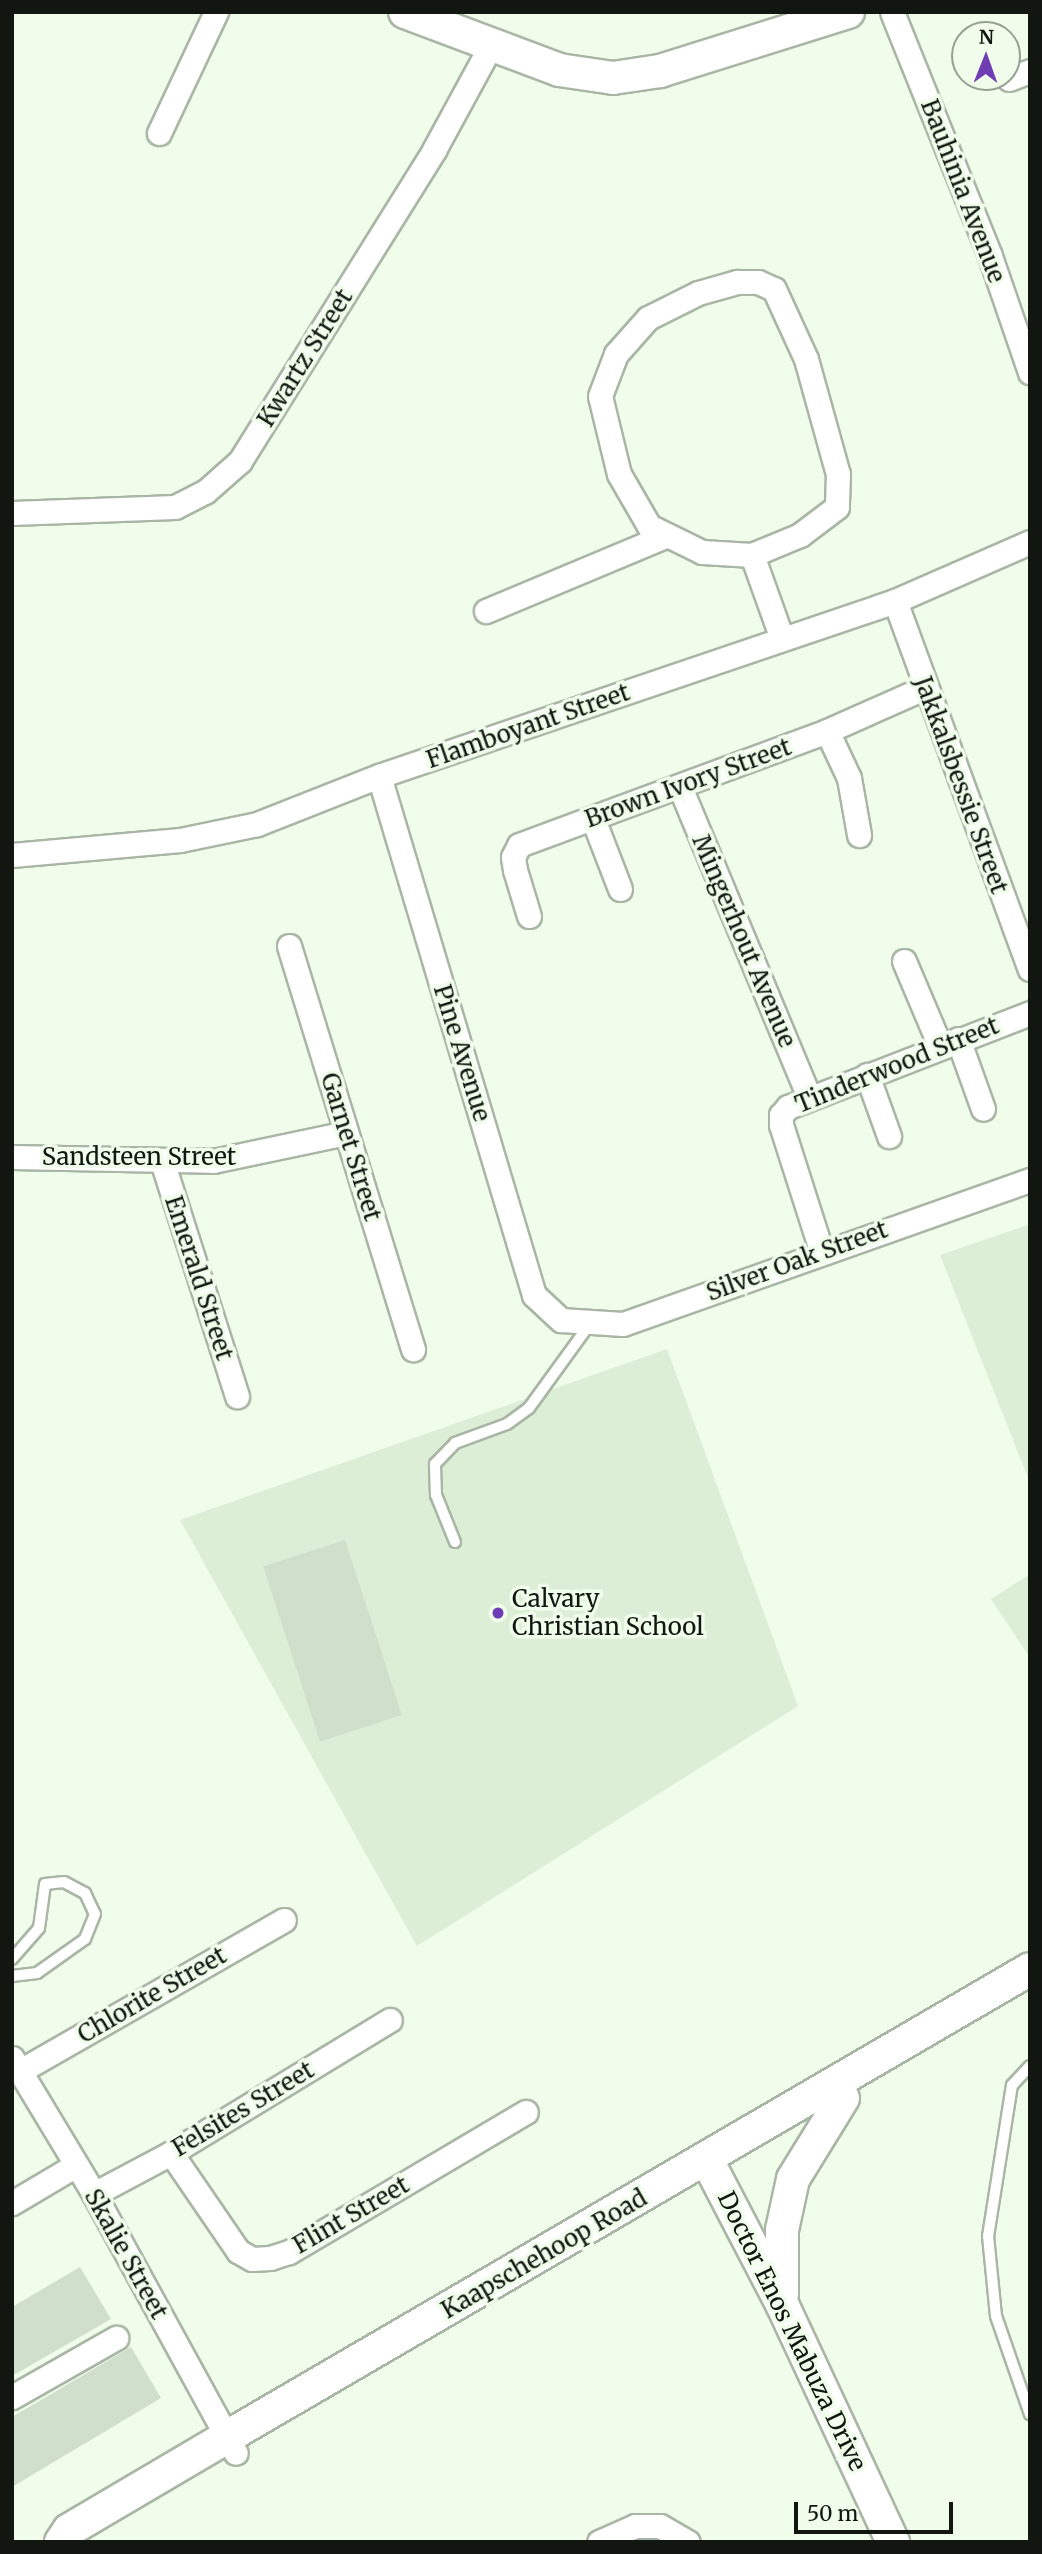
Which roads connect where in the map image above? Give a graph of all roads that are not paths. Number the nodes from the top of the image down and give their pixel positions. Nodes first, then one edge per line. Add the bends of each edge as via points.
1 (216, 12) edge
2 (405, 12) edge
3 (848, 12) edge
4 (892, 12) edge
5 (491, 45) junction
6 (159, 133) dead end
7 (1030, 372) edge
8 (12, 513) edge
9 (665, 536) junction
10 (1030, 542) edge
11 (752, 555) junction
12 (895, 601) junction
13 (486, 611) dead end
14 (782, 639) junction
15 (924, 688) junction
16 (827, 731) junction
17 (379, 776) junction
18 (680, 787) junction
19 (593, 819) junction
20 (859, 835) dead end
21 (12, 855) edge
22 (620, 889) dead end
23 (529, 916) dead end
24 (289, 946) dead end
25 (904, 961) dead end
26 (1030, 969) edge
27 (1030, 1013) edge
28 (949, 1043) junction
29 (867, 1075) junction
30 (808, 1095) junction
31 (983, 1109) dead end
32 (346, 1133) junction
33 (889, 1136) dead end
34 (12, 1157) edge
35 (162, 1161) junction
36 (1030, 1180) edge
37 (821, 1250) junction
38 (561, 1320) joint
39 (589, 1325) junction
40 (413, 1349) dead end
41 (237, 1396) dead end
42 (455, 1542) dead end
43 (284, 1920) dead end
44 (12, 1959) edge
45 (1030, 1969) edge
46 (12, 1976) edge
47 (1030, 1991) edge
48 (390, 2020) dead end
49 (16, 2064) edge
50 (1030, 2066) edge
51 (843, 2098) junction
52 (526, 2112) dead end
53 (171, 2153) junction
54 (76, 2165) junction
55 (712, 2168) junction
56 (94, 2194) junction
57 (12, 2203) edge
58 (782, 2304) junction
59 (116, 2338) dead end
60 (12, 2397) edge
61 (1030, 2414) edge
62 (231, 2445) junction
63 (61, 2542) edge
64 (80, 2542) edge
65 (599, 2542) edge
66 (688, 2542) edge
67 (893, 2542) edge

1 - 6 street
2 - 5 main road
3 - 5 main road via 660,71 613,78 559,70
4 - 7 street, Bauhinia Avenue via 990,256
5 - 8 street, Kwartz Street via 366,262 240,461 205,492 175,507
9 - 11 street via 702,552
9 - 11 street via 649,526 628,493 609,444 600,397 616,354 648,318 698,293 737,282 758,282 774,289 806,359 840,492 837,507 820,523
9 - 13 street
10 - 12 street, Flamboyant Street
11 - 14 street
12 - 14 street, Flamboyant Street
12 - 15 street, Jakkalsbessie Street
14 - 17 street, Flamboyant Street
15 - 16 street, Brown Ivory Street
15 - 26 street, Jakkalsbessie Street
16 - 18 street, Brown Ivory Street
16 - 20 street via 849,778
17 - 21 street, Flamboyant Street via 245,827 180,840
17 - 38 street, Pine Avenue via 534,1295
18 - 19 street, Brown Ivory Street
18 - 30 street, Mingerhout Avenue
19 - 22 street
19 - 23 street, Brown Ivory Street via 519,845 513,857
24 - 32 street, Garnet Street
25 - 28 street
27 - 28 street, Tinderwood Street
28 - 29 street, Tinderwood Street
28 - 31 street
29 - 30 street, Tinderwood Street
29 - 33 street
30 - 37 street, Tinderwood Street via 788,1107 781,1115 781,1125
32 - 35 street, Sandsteen Street via 254,1155
32 - 40 street, Garnet Street
34 - 35 street, Sandsteen Street
35 - 41 street, Emerald Street
36 - 37 street, Silver Oak Street
37 - 39 street, Silver Oak Street via 623,1324
38 - 39 street, Silver Oak Street
39 - 42 lane via 529,1408 507,1424 455,1443 435,1464 436,1496
43 - 49 street, Chlorite Street
44 - 46 lane via 39,1928 45,1884 64,1882 85,1893 95,1914 85,1939 37,1973
45 - 55 main road, Kaapschehoop Road
47 - 51 main road, Kaapschehoop Road
48 - 53 street, Felsites Street
49 - 54 street, Skalie Street
50 - 61 lane via 1012,2085 988,2248 996,2316
51 - 55 main road, Kaapschehoop Road
51 - 58 main road via 793,2179 782,2230
52 - 53 street, Flint Street via 289,2252 270,2258 252,2259 238,2251
53 - 56 street, Felsites Street
54 - 56 street, Skalie Street
54 - 57 street
55 - 58 main road, Doctor Enos Mabuza Drive
55 - 62 main road, Kaapschehoop Road
56 - 62 street, Skalie Street
58 - 67 main road, Doctor Enos Mabuza Drive
59 - 60 street
62 - 63 main road, Kaapschehoop Road via 69,2530
62 - 64 main road, Kaapschehoop Road
65 - 66 street via 635,2526 660,2526

